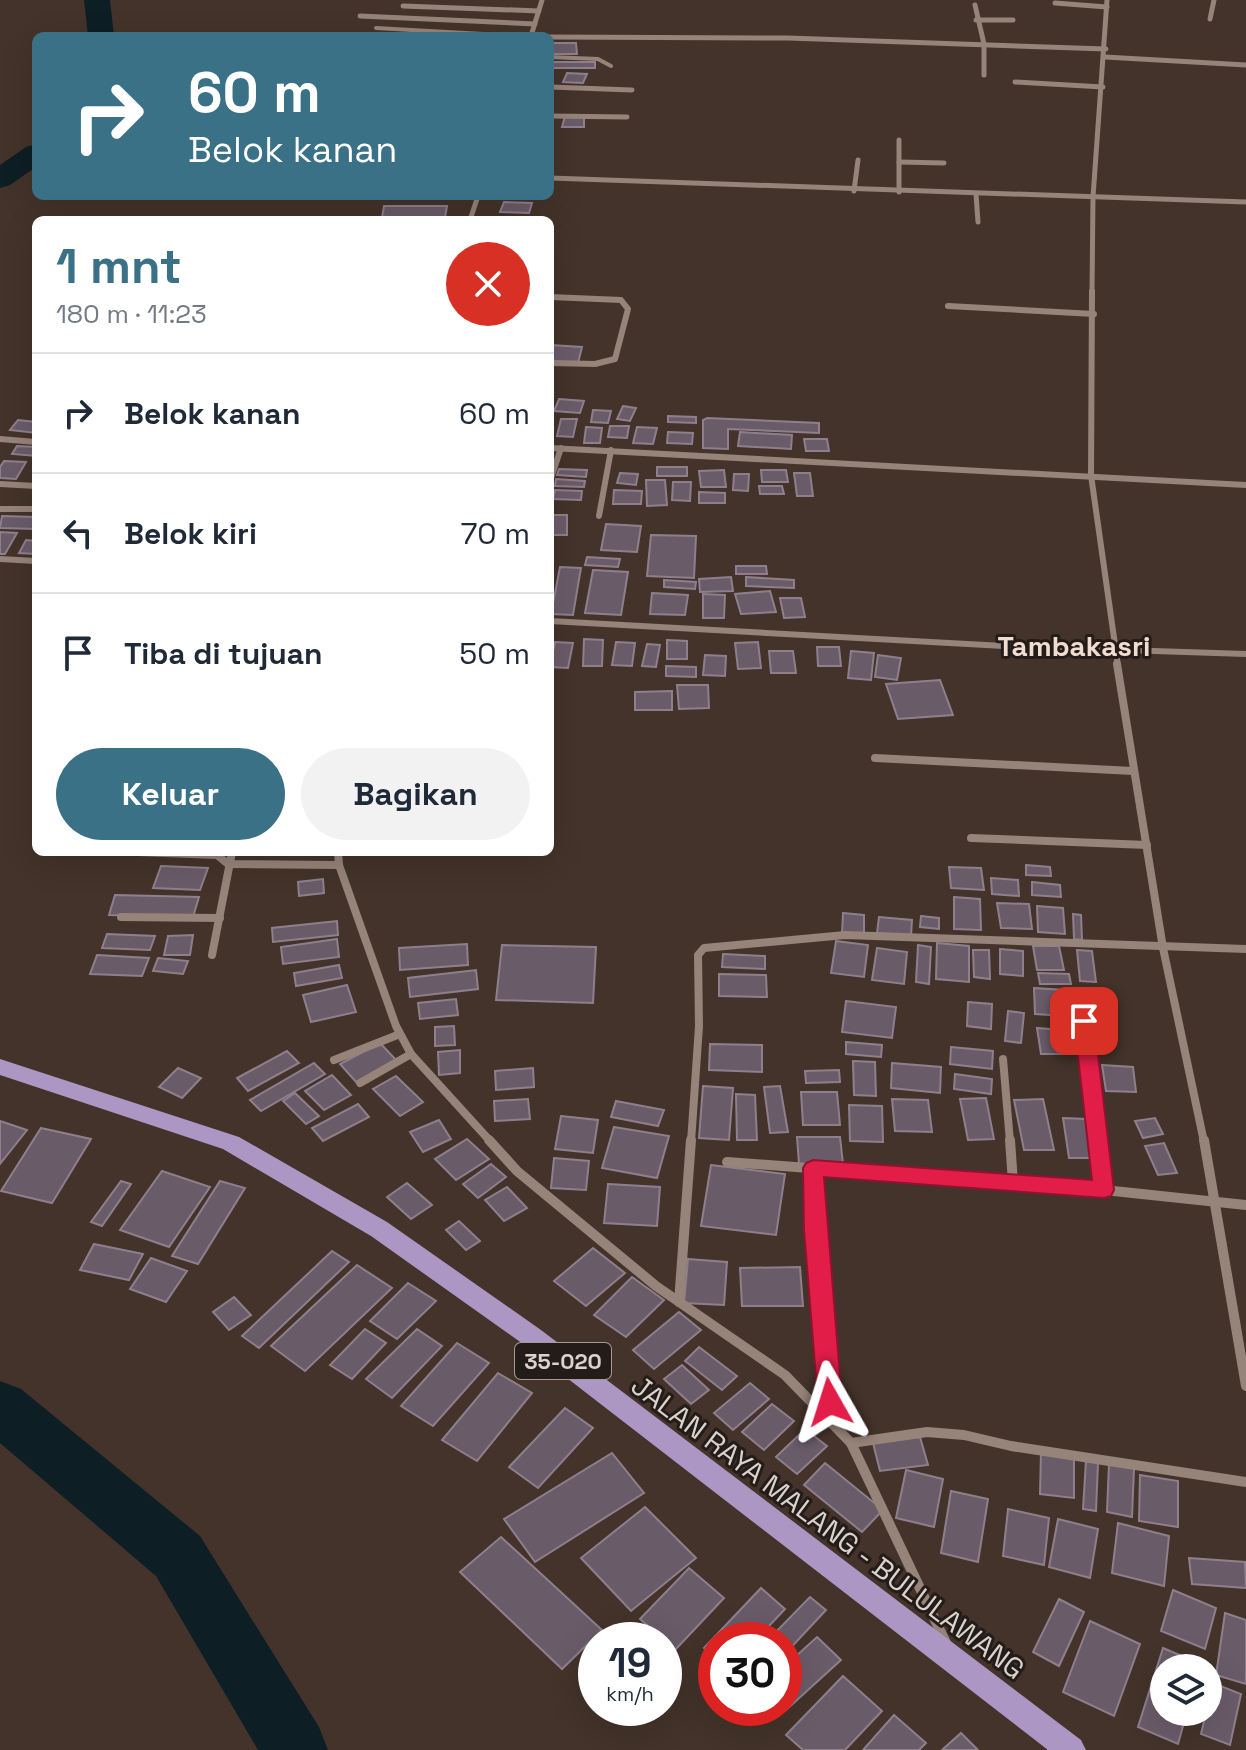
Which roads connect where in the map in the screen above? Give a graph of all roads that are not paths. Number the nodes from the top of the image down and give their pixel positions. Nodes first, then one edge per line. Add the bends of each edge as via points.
1 (542, 0) edge
2 (1214, 0) edge
3 (1055, 3) dead end
4 (1107, 4) edge
5 (975, 5) dead end
6 (403, 6) dead end
7 (539, 11) junction
8 (360, 16) dead end
9 (1210, 19) dead end
10 (976, 20) junction
11 (1013, 20) dead end
12 (535, 24) junction
13 (376, 28) dead end
14 (448, 32) edge
15 (532, 32) edge
16 (554, 37) edge
17 (984, 44) junction
18 (1106, 53) junction
19 (554, 57) edge
20 (1246, 65) edge
21 (611, 66) dead end
22 (984, 75) dead end
23 (1015, 82) dead end
24 (554, 87) edge
25 (1103, 87) junction
26 (632, 90) dead end
27 (554, 116) edge
28 (627, 117) dead end
29 (899, 140) dead end
30 (858, 160) dead end
31 (899, 162) junction
32 (944, 163) dead end
33 (554, 178) edge
34 (854, 191) junction
35 (899, 192) junction
36 (976, 194) junction
37 (1093, 197) junction
38 (1246, 202) edge
39 (978, 222) dead end
40 (554, 297) edge
41 (948, 306) dead end
42 (1094, 314) junction
43 (554, 363) edge
44 (0, 439) edge
45 (32, 442) edge
46 (554, 448) edge
47 (561, 448) junction
48 (611, 450) junction
49 (554, 469) edge
50 (1091, 475) junction
51 (0, 484) edge
52 (1246, 485) edge
53 (32, 486) edge
54 (0, 509) edge
55 (32, 509) edge
56 (599, 516) dead end
57 (0, 559) edge
58 (32, 561) edge
59 (554, 621) edge
60 (1113, 650) junction
61 (1246, 654) edge
62 (875, 758) dead end
63 (1133, 771) junction
64 (971, 838) dead end
65 (1147, 845) junction
66 (222, 856) edge
67 (231, 856) edge
68 (338, 856) edge
69 (228, 864) junction
70 (339, 865) junction
71 (121, 917) dead end
72 (220, 918) junction
73 (1163, 948) junction
74 (1246, 949) edge
75 (212, 955) dead end
76 (1084, 1021) dead end
77 (400, 1034) junction
78 (411, 1054) junction
79 (1003, 1059) dead end
80 (334, 1060) dead end
81 (0, 1067) edge
82 (360, 1083) dead end
83 (727, 1162) dead end
84 (813, 1168) junction
85 (1013, 1183) junction
86 (1104, 1190) junction
87 (1217, 1204) junction
88 (1246, 1205) edge
89 (679, 1302) junction
90 (1246, 1386) edge
91 (833, 1424) junction
92 (851, 1443) junction
93 (1246, 1482) edge
94 (955, 1663) junction
95 (1071, 1750) edge

1 - 7 street
2 - 9 street
3 - 4 street
4 - 18 street
5 - 10 street
6 - 7 street
7 - 12 street
8 - 12 street
10 - 11 street
10 - 17 street
12 - 15 street
13 - 14 lane
16 - 17 street
17 - 18 street
17 - 22 street
18 - 20 street
18 - 25 street
19 - 21 lane via 598,59
23 - 25 street
24 - 26 street
25 - 37 street
27 - 28 street
29 - 31 street
30 - 34 street
31 - 32 street
31 - 35 street
33 - 34 street
34 - 35 street
35 - 36 street
36 - 37 street
36 - 39 street
37 - 38 street
37 - 42 street
40 - 43 street via 621,300 628,309 615,359
41 - 42 street
42 - 50 street
44 - 45 street
46 - 47 street
47 - 48 street
47 - 49 street
48 - 50 street
48 - 56 street
50 - 52 street
50 - 60 street
51 - 53 street
54 - 55 street
57 - 58 street
59 - 60 street
60 - 61 street
60 - 63 street
62 - 63 street
63 - 65 street
64 - 65 street
65 - 73 street
66 - 69 street
67 - 69 street
68 - 70 street
69 - 70 street
69 - 72 street
70 - 77 street
71 - 72 street
72 - 75 street
73 - 74 street
73 - 87 street
73 - 89 street via 845,935 704,948 698,955 699,1026
76 - 86 street
77 - 78 street
77 - 80 street
78 - 82 street
78 - 89 street via 517,1171
79 - 85 street
81 - 94 main road, JALAN RAYA MALANG - BULULAWANG / 35-020 via 231,1143 379,1229 532,1337
83 - 84 street
84 - 85 street
84 - 91 street
85 - 86 street
86 - 87 street
87 - 88 street
87 - 90 street
89 - 91 street via 785,1375
91 - 92 street
92 - 93 street via 927,1432 964,1435
92 - 94 street
94 - 95 main road, JALAN RAYA MALANG - BULULAWANG / 35-020

